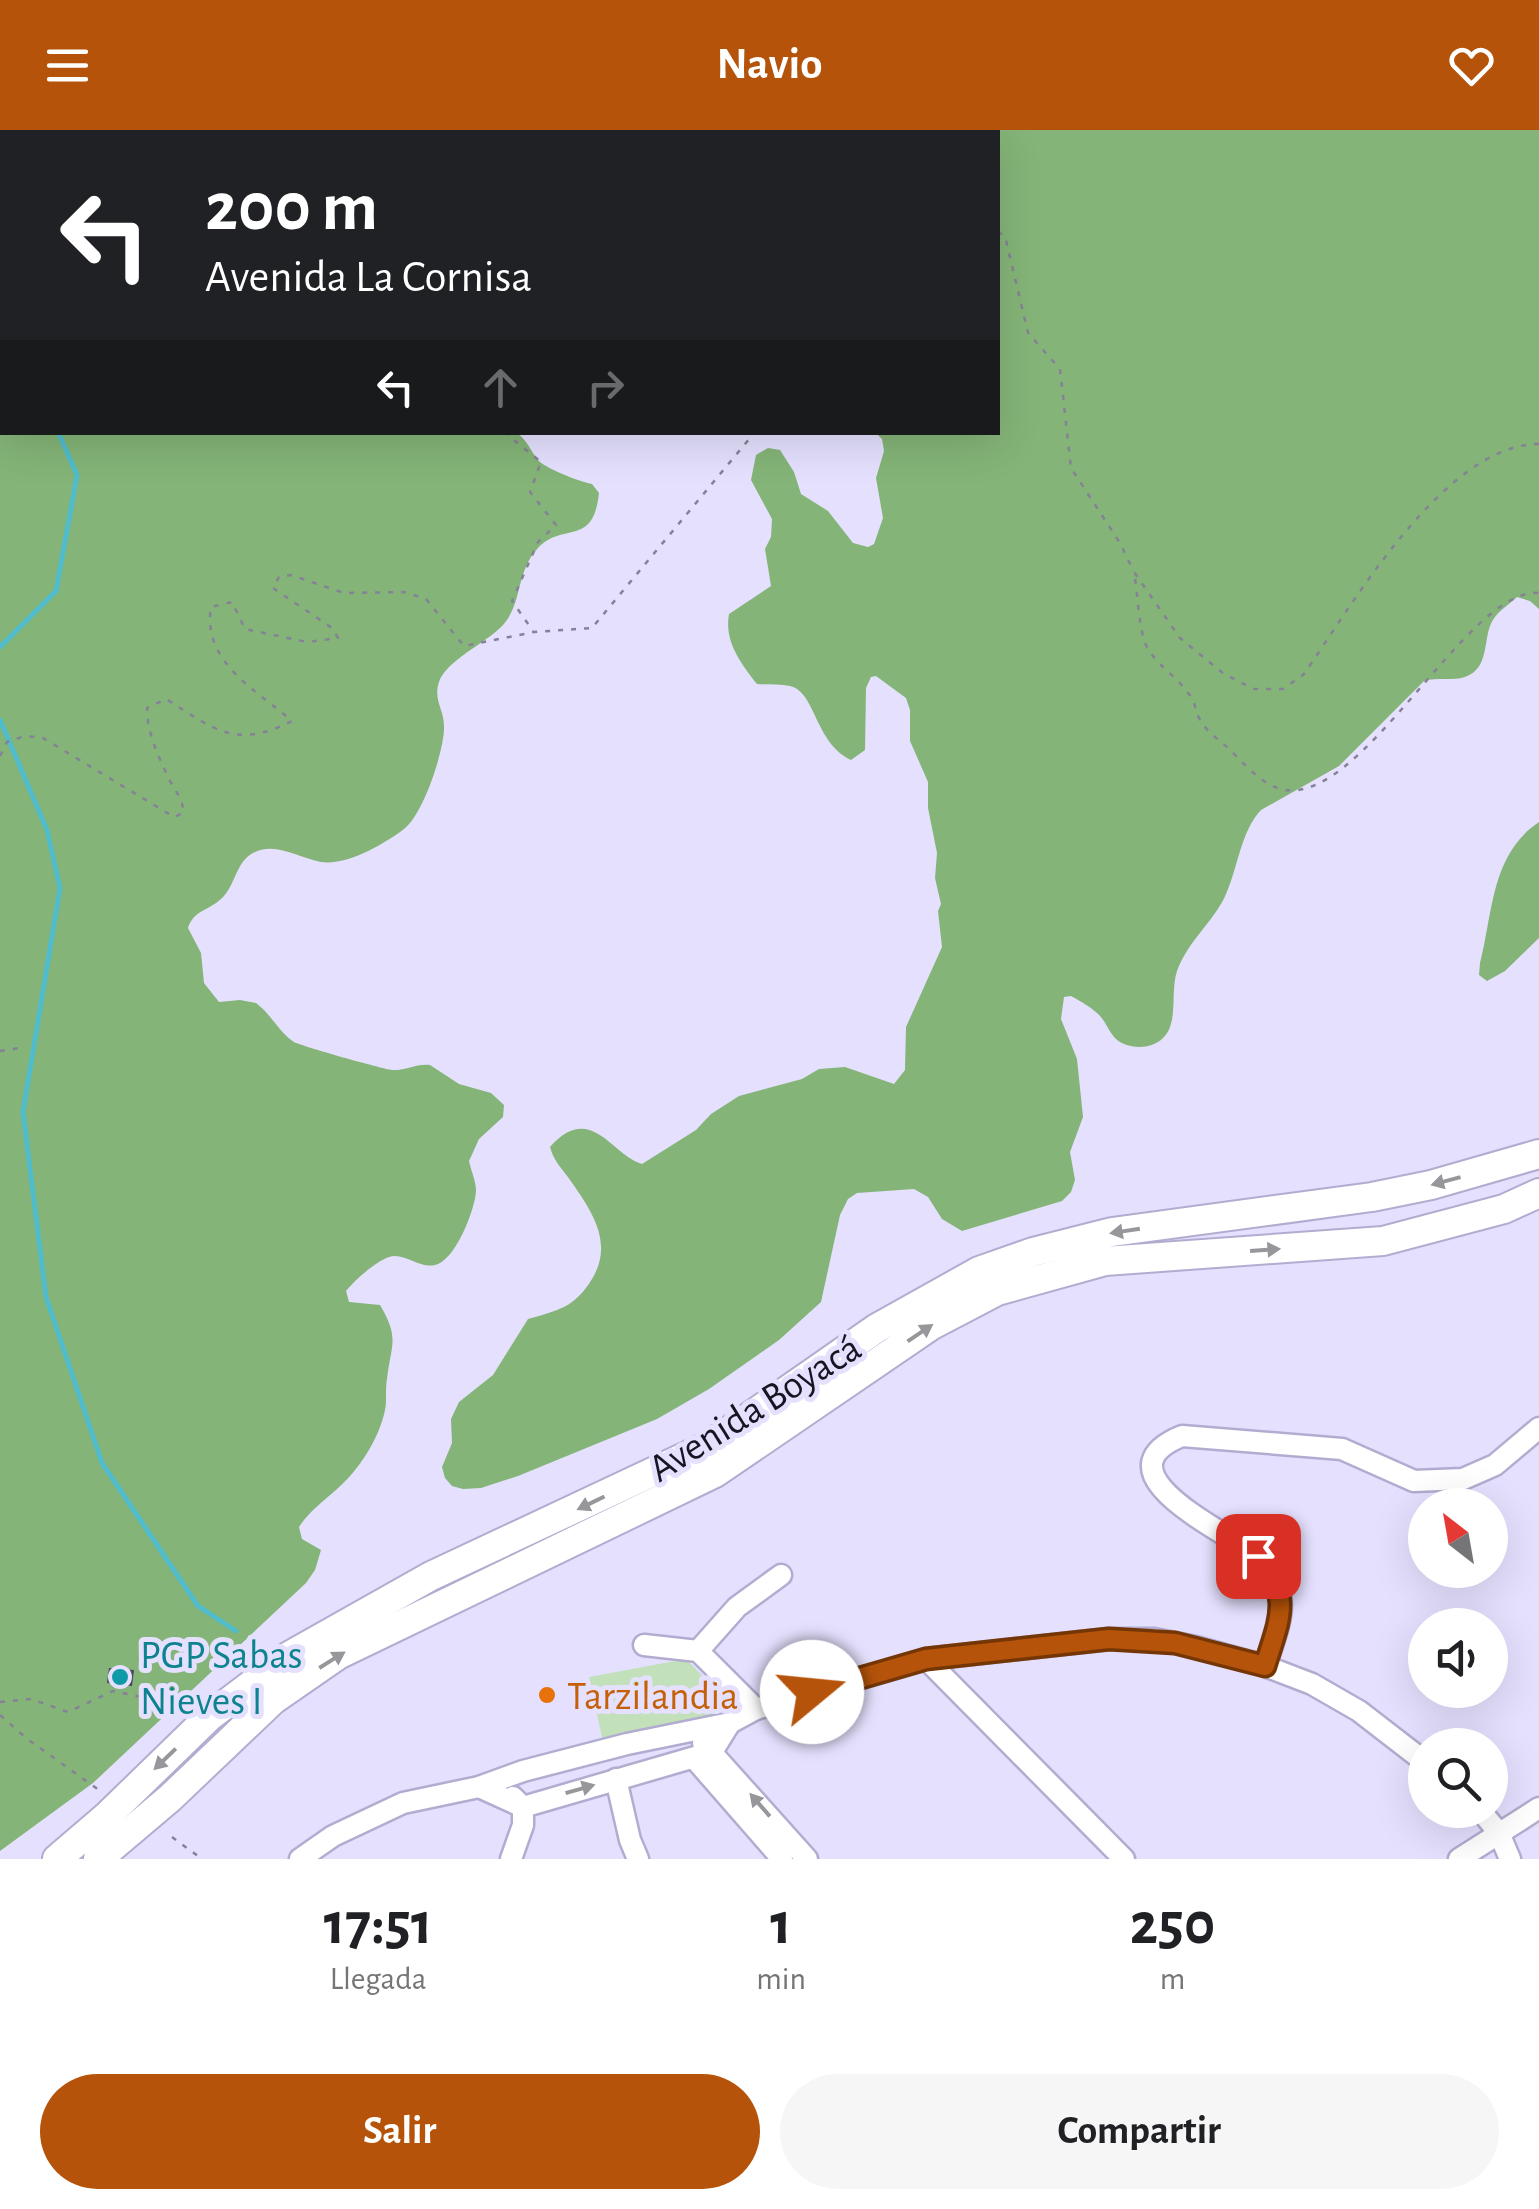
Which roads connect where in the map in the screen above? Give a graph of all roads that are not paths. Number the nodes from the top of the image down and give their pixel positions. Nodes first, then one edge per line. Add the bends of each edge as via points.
1 (1539, 1154) edge
2 (1539, 1194) edge
3 (1539, 1428) edge
4 (781, 1574) dead end
5 (644, 1644) dead end
6 (698, 1651) junction
7 (926, 1659) junction
8 (1265, 1666) junction
9 (756, 1709) junction
10 (730, 1724) junction
11 (691, 1730) junction
12 (627, 1744) junction
13 (1408, 1749) edge
14 (703, 1755) junction
15 (522, 1771) junction
16 (638, 1774) junction
17 (616, 1779) junction
18 (479, 1787) junction
19 (523, 1806) junction
20 (1539, 1808) edge
21 (1496, 1828) edge
22 (1499, 1832) junction
23 (57, 1859) edge
24 (98, 1859) edge
25 (300, 1859) edge
26 (511, 1859) edge
27 (638, 1859) edge
28 (782, 1859) edge
29 (807, 1859) edge
30 (1124, 1859) edge
31 (1459, 1859) edge
32 (1510, 1859) edge

1 -> 23 highway, Avenida Boyacá via 1372,1198 1112,1232 979,1271 877,1328 706,1447 334,1628 210,1716
24 -> 2 highway, Avenida Boyacá via 273,1700 338,1656 715,1473 932,1325 996,1291 1106,1262 1384,1241
3 - 8 street via 1495,1465 1463,1478 1414,1481 1342,1449 1182,1436 1166,1442 1151,1464 1156,1482 1168,1497 1258,1556 1279,1589 1282,1608
4 - 6 street via 737,1607
5 - 6 street
6 - 9 street
7 - 8 street via 1109,1639 1196,1647
7 - 9 street
7 - 30 street
8 - 13 street via 1359,1711
9 - 10 street
10 - 11 street
10 - 14 street
11 - 12 street
11 - 14 street
12 - 15 street
12 - 16 street via 646,1761
14 - 16 street
14 - 28 street
29 -> 14 street
15 - 18 street
15 - 19 street via 512,1790
16 - 17 street
19 -> 17 street
17 - 27 street
18 - 19 street
18 - 25 street via 385,1810
19 - 26 street
20 - 22 street
21 - 22 street
22 - 31 street
22 - 32 street

